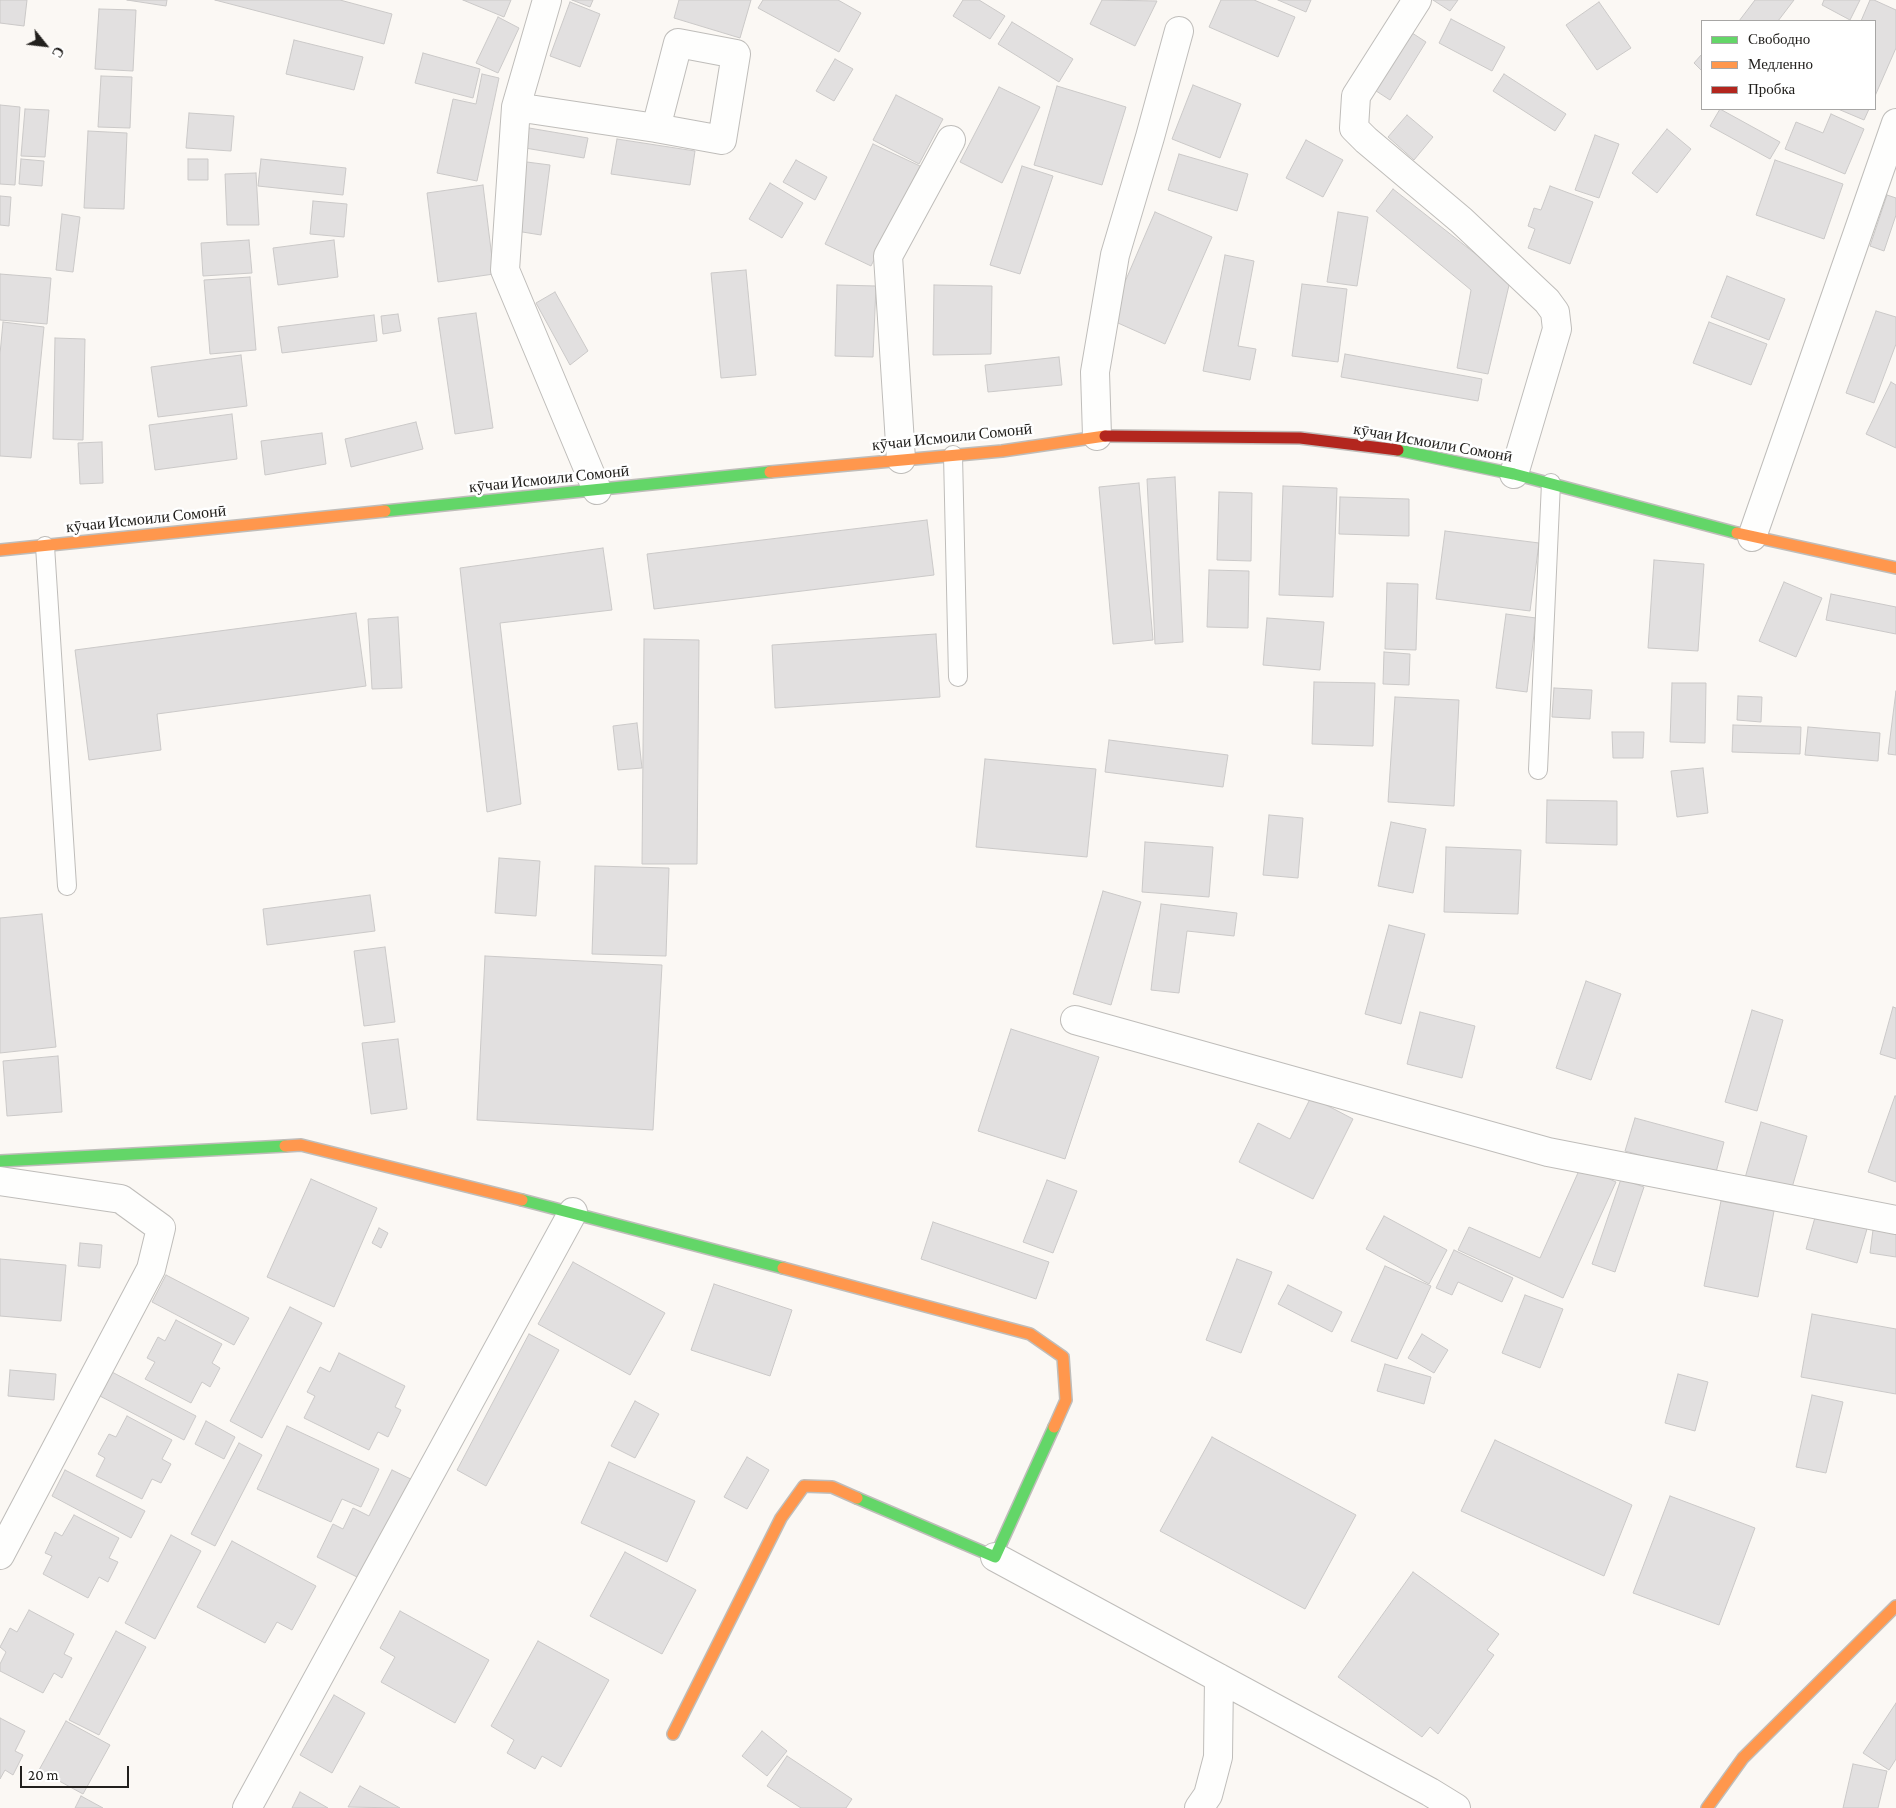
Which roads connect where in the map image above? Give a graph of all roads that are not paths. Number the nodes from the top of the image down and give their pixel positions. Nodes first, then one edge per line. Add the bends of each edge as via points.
1 (547, 0) edge
2 (1417, 0) edge
3 (1179, 32) dead end
4 (516, 107) junction
5 (1896, 123) edge
6 (656, 128) dead end
7 (950, 140) dead end
8 (1097, 436) junction
9 (953, 455) junction
10 (901, 459) junction
11 (1514, 474) junction
12 (1551, 483) junction
13 (597, 490) junction
14 (1752, 537) junction
15 (45, 546) junction
16 (0, 550) edge
17 (1896, 568) edge
18 (958, 677) dead end
19 (1538, 770) dead end
20 (67, 886) dead end
21 (1075, 1020) dead end
22 (0, 1161) edge
23 (0, 1181) edge
24 (573, 1212) junction
25 (1896, 1220) edge
26 (8, 1525) edge
27 (0, 1555) edge
28 (995, 1557) junction
29 (1896, 1606) edge
30 (1219, 1678) junction
31 (673, 1734) dead end
32 (247, 1808) edge
33 (1198, 1808) edge
34 (1456, 1808) edge
35 (1707, 1808) edge

1 - 4 street
2 - 11 street via 1356,96 1354,128 1460,220 1555,312 1556,329
3 - 8 street via 1115,255 1095,372
4 - 6 street
4 - 13 street via 505,270
5 - 14 street
7 - 10 street via 888,256
8 - 9 main road, кӯчаи Исмоили Сомонӣ
8 - 11 main road, кӯчаи Исмоили Сомонӣ via 1300,438 1402,450
9 - 10 main road, кӯчаи Исмоили Сомонӣ
9 - 18 lane
10 - 13 main road, кӯчаи Исмоили Сомонӣ
11 - 12 main road, кӯчаи Исмоили Сомонӣ
12 - 14 main road, кӯчаи Исмоили Сомонӣ
12 - 19 lane
13 - 15 main road, кӯчаи Исмоили Сомонӣ
14 - 17 main road, кӯчаи Исмоили Сомонӣ
15 - 16 main road, кӯчаи Исмоили Сомонӣ
15 - 20 lane
21 - 25 street via 1548,1152
22 - 24 main road via 301,1145
23 - 26 street via 121,1199 161,1228 151,1269
24 - 28 main road via 1030,1334 1064,1357 1066,1400
24 - 32 street
26 - 27 street
28 - 30 street
28 - 31 main road via 832,1487 804,1486 781,1518
29 - 35 main road via 1743,1758
30 - 33 street via 1218,1757 1208,1795
30 - 34 street

